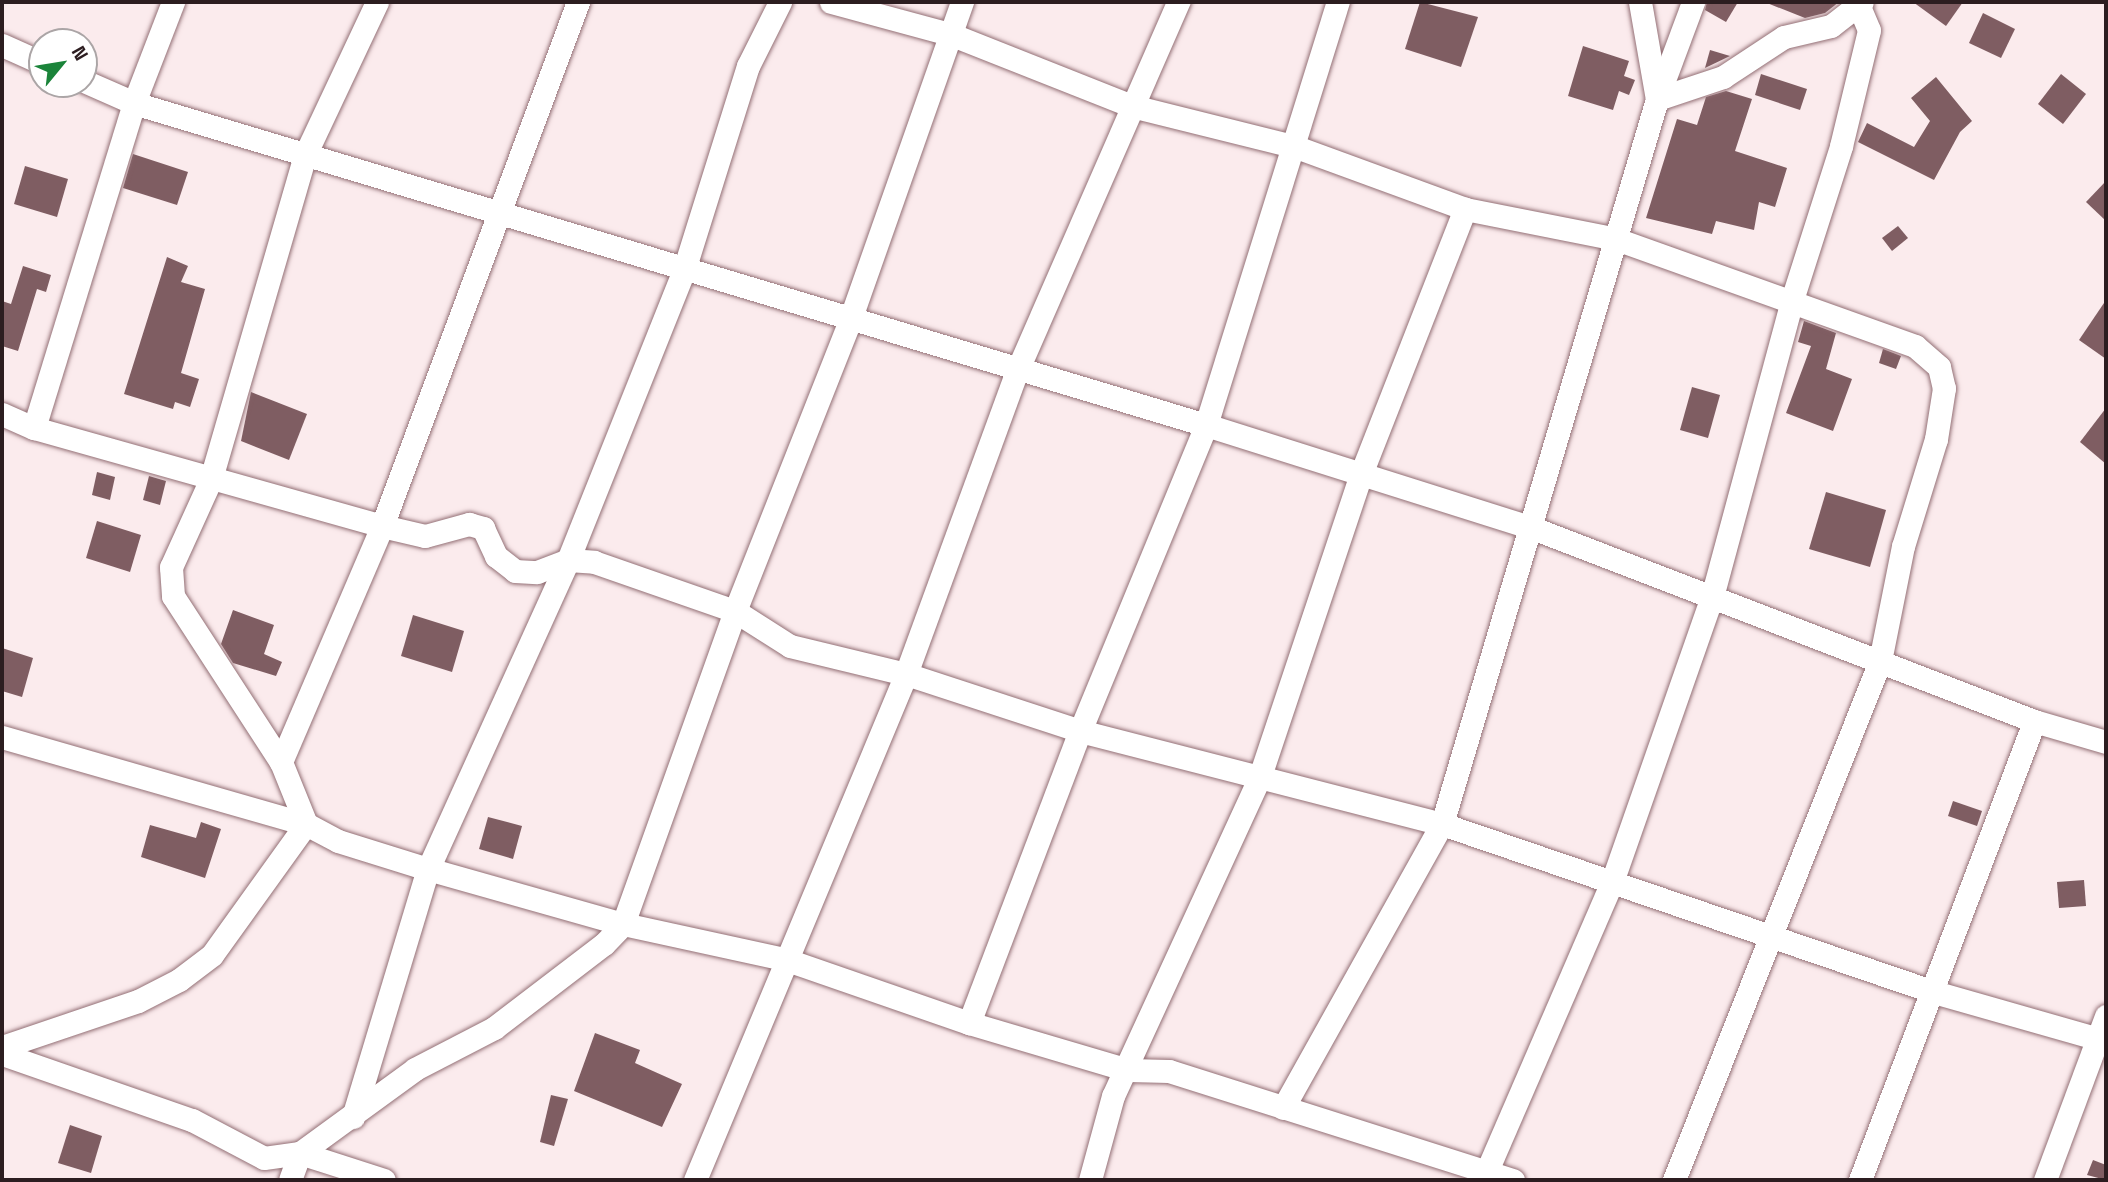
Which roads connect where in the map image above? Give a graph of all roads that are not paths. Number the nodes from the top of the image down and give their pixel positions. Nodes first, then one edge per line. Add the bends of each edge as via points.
1 (173, 2) edge
2 (377, 2) edge
3 (579, 2) edge
4 (780, 2) edge
5 (831, 2) edge
6 (962, 2) edge
7 (1178, 2) edge
8 (1338, 2) edge
9 (1640, 2) edge
10 (1693, 2) edge
11 (1860, 4) edge
12 (950, 34) junction
13 (2, 45) edge
14 (28, 57) edge
15 (98, 87) edge
16 (1657, 99) junction
17 (134, 103) junction
18 (1132, 106) junction
19 (1296, 147) junction
20 (305, 155) junction
21 (1465, 209) junction
22 (500, 214) junction
23 (1616, 239) junction
24 (684, 271) junction
25 (1792, 300) junction
26 (850, 320) junction
27 (1017, 371) junction
28 (2, 414) edge
29 (1206, 425) junction
30 (34, 428) junction
31 (1361, 474) junction
32 (211, 479) junction
33 (382, 526) junction
34 (1530, 527) junction
35 (568, 559) junction
36 (1712, 597) junction
37 (735, 611) junction
38 (1880, 661) junction
39 (906, 674) junction
40 (2034, 721) junction
41 (1080, 731) junction
42 (2, 737) edge
43 (2106, 742) edge
44 (281, 762) junction
45 (1259, 779) junction
46 (306, 824) junction
47 (1443, 824) junction
48 (428, 869) junction
49 (1612, 882) junction
50 (622, 924) junction
51 (1769, 936) junction
52 (784, 959) junction
53 (1934, 992) junction
54 (2106, 1016) edge
55 (969, 1023) junction
56 (2102, 1040) edge
57 (2, 1047) edge
58 (2, 1054) edge
59 (1128, 1070) junction
60 (1283, 1108) junction
61 (353, 1116) junction
62 (300, 1153) junction
63 (1484, 1176) edge
64 (290, 1180) edge
65 (384, 1180) edge
66 (695, 1180) edge
67 (1090, 1180) edge
68 (1513, 1180) edge
69 (1674, 1180) edge
70 (1860, 1180) edge
71 (2045, 1180) edge

1 - 17 street
2 - 20 street
3 - 22 street
4 - 24 street via 748,66
5 - 12 street
6 - 12 street
7 - 18 street
8 - 19 street
9 - 16 street
10 - 16 street
11 - 16 street via 1831,26 1784,37 1723,77
11 - 25 street via 1869,30 1841,146
12 - 18 street
12 - 26 street
13 - 14 street
15 - 17 street
16 - 23 street
17 - 20 street
17 - 30 street
18 - 19 street
18 - 27 street
19 - 21 street
19 - 29 street
20 - 22 street
20 - 32 street
21 - 23 street
21 - 31 street
22 - 24 street
22 - 33 street
23 - 25 street
23 - 34 street
24 - 26 street
24 - 35 street
25 - 36 street
25 - 38 street via 1915,346 1939,367 1944,388 1936,439 1903,546
26 - 27 street
26 - 37 street
27 - 29 street
27 - 39 street
28 - 30 street
29 - 31 street
29 - 41 street
30 - 32 street
31 - 34 street
31 - 45 street
32 - 33 street
32 - 44 street via 172,567 173,596
33 - 35 street via 425,536 469,524 483,528 496,556 514,570 537,572
33 - 44 street
34 - 36 street
34 - 47 street
35 - 37 street via 594,562
35 - 48 street
36 - 38 street
36 - 49 street
37 - 39 street via 790,646
37 - 50 street
38 - 40 street
38 - 51 street
39 - 41 street
39 - 52 street
40 - 43 street
40 - 53 street
41 - 45 street
41 - 55 street
42 - 46 street
44 - 46 street
45 - 47 street
45 - 59 street
46 - 48 street via 338,841
46 - 57 street via 212,955 179,980 138,1001
47 - 49 street
47 - 60 street
48 - 50 street
48 - 61 street
49 - 51 street
49 - 63 street
50 - 52 street
50 - 61 street via 604,944 494,1028 415,1069
51 - 53 street
51 - 69 street
52 - 55 street
52 - 66 street
53 - 56 street
53 - 70 street
54 - 56 street
55 - 59 street
56 - 71 street
58 - 62 street via 192,1120 264,1158
59 - 60 street via 1169,1070
59 - 67 street via 1113,1096
60 - 63 street
61 - 62 street
62 - 64 street
62 - 65 street
63 - 68 street

